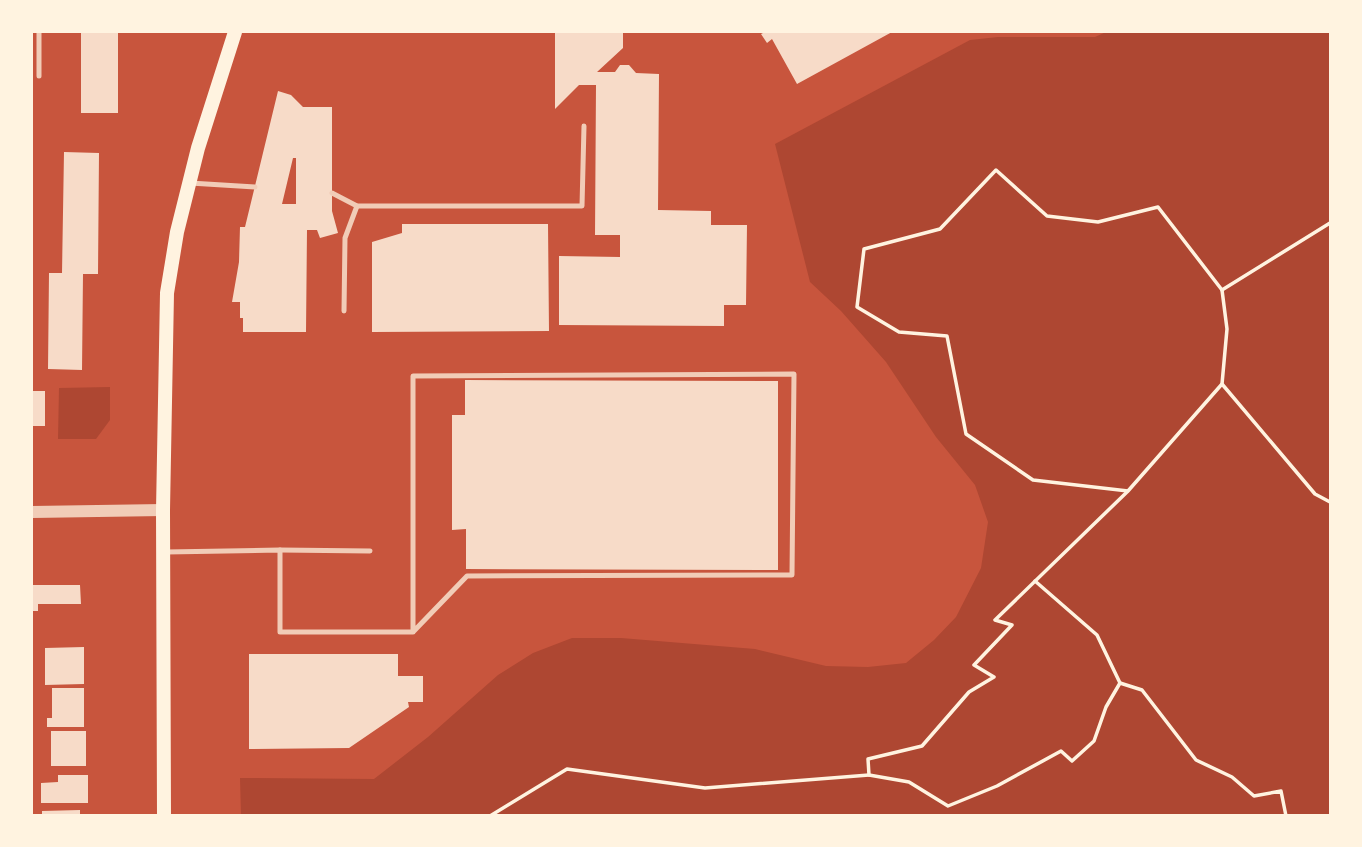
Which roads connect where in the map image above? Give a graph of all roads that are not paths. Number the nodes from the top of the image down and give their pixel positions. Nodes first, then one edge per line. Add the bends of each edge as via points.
1 (39, 32) edge
2 (235, 32) edge
3 (39, 76) dead end
4 (584, 126) dead end
5 (190, 183) junction
6 (255, 187) dead end
7 (331, 193) dead end
8 (357, 206) junction
9 (344, 311) dead end
10 (163, 509) junction
11 (32, 512) edge
12 (280, 550) junction
13 (370, 551) dead end
14 (163, 552) junction
15 (413, 632) junction
16 (164, 816) edge

1 - 3 lane
2 - 5 main road
4 - 8 lane via 582,206
5 - 6 lane
5 - 10 main road via 167,293
7 - 8 lane
8 - 9 lane via 345,238
10 - 11 street
10 - 14 main road
12 - 13 lane
12 - 14 lane
12 - 15 lane via 280,632
14 - 16 main road
15 - 15 lane via 467,576 792,575 794,374 413,376

